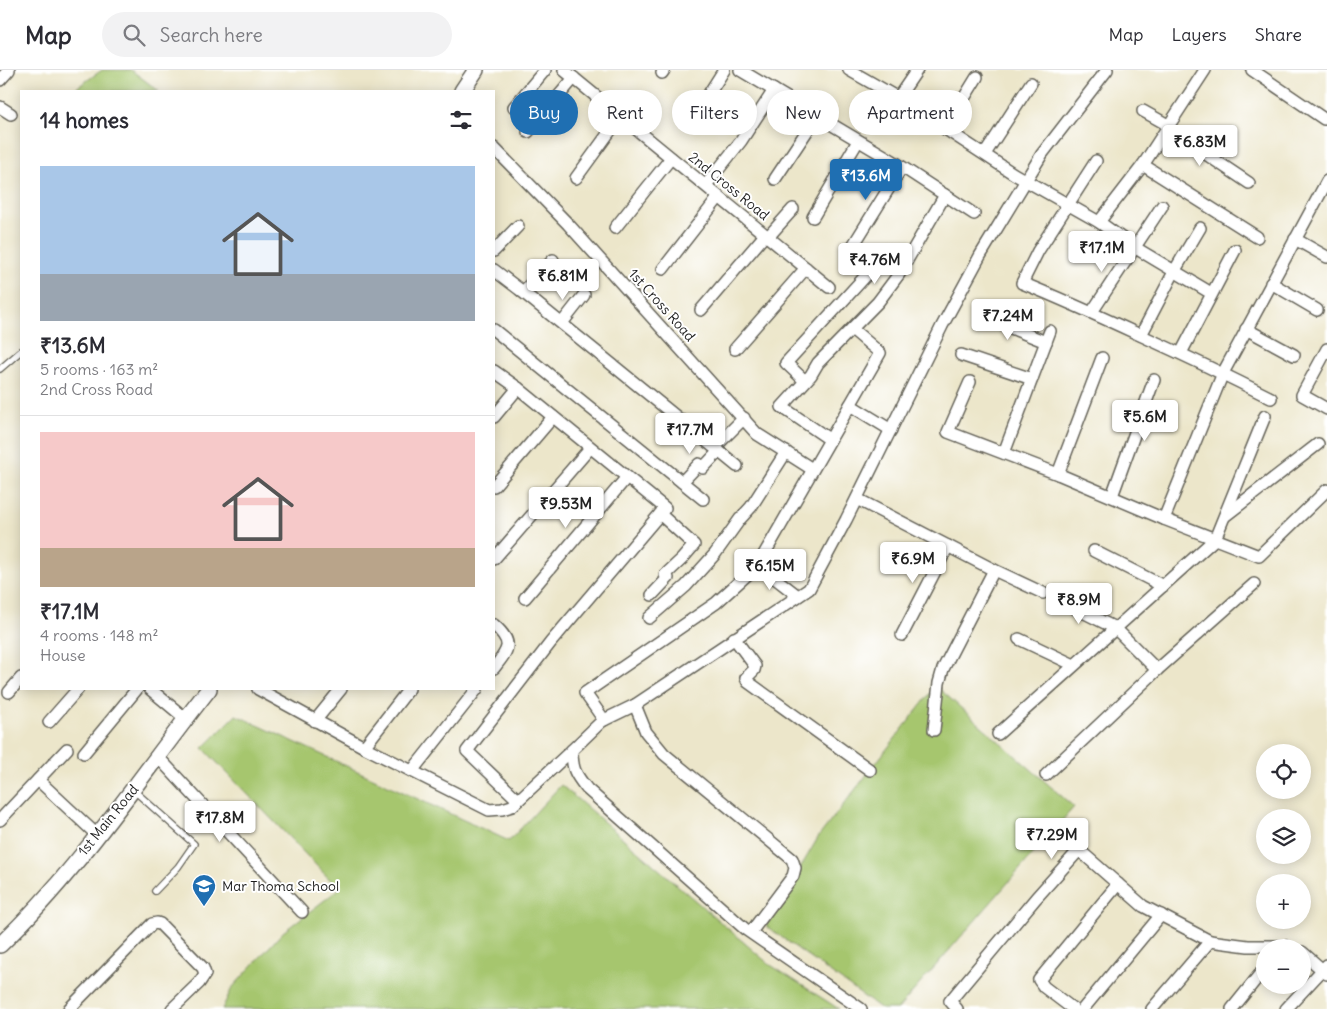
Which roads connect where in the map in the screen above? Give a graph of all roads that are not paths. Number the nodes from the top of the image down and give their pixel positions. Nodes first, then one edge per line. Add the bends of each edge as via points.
1 (8, 70) edge
2 (545, 70) edge
3 (564, 70) edge
4 (724, 70) edge
5 (740, 70) edge
6 (917, 70) edge
7 (1107, 70) edge
8 (1204, 70) edge
9 (1252, 70) edge
10 (472, 71) edge
11 (851, 71) edge
12 (977, 77) dead end
13 (574, 78) junction
14 (0, 80) edge
15 (1031, 83) dead end
16 (462, 90) edge
17 (528, 90) edge
18 (564, 90) edge
19 (589, 90) edge
20 (711, 90) edge
21 (774, 90) edge
22 (884, 90) edge
23 (903, 90) edge
24 (969, 90) edge
25 (767, 101) edge
26 (0, 107) edge
27 (1143, 111) dead end
28 (12, 114) dead end
29 (1324, 119) dead end
30 (1167, 127) junction
31 (839, 129) edge
32 (607, 135) edge
33 (644, 135) edge
34 (805, 135) edge
35 (955, 135) edge
36 (858, 141) junction
37 (495, 149) edge
38 (985, 154) junction
39 (671, 158) junction
40 (1096, 161) dead end
41 (1143, 165) junction
42 (902, 167) junction
43 (576, 178) dead end
44 (775, 179) dead end
45 (1025, 180) junction
46 (1327, 181) edge
47 (1249, 184) dead end
48 (706, 186) junction
49 (945, 195) junction
50 (720, 197) junction
51 (1323, 199) edge
52 (1069, 206) junction
53 (1162, 206) dead end
54 (793, 209) dead end
55 (974, 214) dead end
56 (813, 217) dead end
57 (1098, 222) junction
58 (518, 226) dead end
59 (616, 228) dead end
60 (1200, 228) dead end
61 (767, 235) junction
62 (1257, 237) dead end
63 (1295, 239) junction
64 (1134, 247) junction
65 (851, 249) dead end
66 (495, 250) edge
67 (1235, 250) dead end
68 (1327, 257) edge
69 (552, 260) dead end
70 (806, 268) junction
71 (663, 269) dead end
72 (872, 269) dead end
73 (1174, 270) junction
74 (495, 271) edge
75 (1271, 283) junction
76 (829, 287) dead end
77 (523, 292) junction
78 (1211, 293) junction
79 (584, 296) dead end
80 (702, 310) dead end
81 (1317, 310) dead end
82 (1092, 312) junction
83 (981, 316) dead end
84 (562, 323) junction
85 (852, 329) junction
86 (1246, 329) junction
87 (495, 331) edge
88 (1141, 335) junction
89 (735, 349) dead end
90 (1327, 349) edge
91 (20, 351) edge
92 (1181, 353) junction
93 (961, 355) dead end
94 (1294, 355) dead end
95 (1102, 358) dead end
96 (0, 369) edge
97 (495, 372) edge
98 (1223, 373) junction
99 (1032, 379) junction
100 (1154, 380) dead end
101 (805, 382) junction
102 (970, 382) dead end
103 (518, 388) junction
104 (1270, 398) dead end
105 (850, 405) junction
106 (1327, 409) edge
107 (495, 416) edge
108 (1265, 416) dead end
109 (554, 417) junction
110 (744, 418) junction
111 (891, 430) junction
112 (829, 439) junction
113 (1318, 444) dead end
114 (590, 448) junction
115 (717, 449) junction
116 (786, 452) junction
117 (1004, 453) junction
118 (738, 466) dead end
119 (812, 469) junction
120 (1058, 474) junction
121 (627, 477) junction
122 (682, 482) junction
123 (495, 485) edge
124 (1327, 490) edge
125 (1112, 496) junction
126 (704, 499) dead end
127 (857, 499) junction
128 (660, 514) junction
129 (1224, 518) junction
130 (1164, 519) junction
131 (1215, 539) junction
132 (948, 546) junction
133 (1094, 551) dead end
134 (495, 558) edge
135 (758, 565) junction
136 (994, 570) junction
137 (1254, 584) dead end
138 (1162, 586) junction
139 (1043, 593) dead end
140 (652, 595) dead end
141 (798, 596) junction
142 (525, 598) dead end
143 (1055, 598) dead end
144 (649, 618) dead end
145 (495, 626) edge
146 (1115, 628) junction
147 (902, 635) dead end
148 (734, 638) junction
149 (1019, 639) dead end
150 (1074, 665) junction
151 (495, 667) edge
152 (1157, 670) junction
153 (20, 679) edge
154 (77, 690) edge
155 (136, 690) edge
156 (151, 690) edge
157 (208, 690) edge
158 (340, 690) edge
159 (408, 690) edge
160 (476, 690) edge
161 (9, 692) dead end
162 (272, 692) edge
163 (635, 704) junction
164 (186, 719) junction
165 (604, 720) junction
166 (315, 721) junction
167 (49, 722) dead end
168 (934, 730) dead end
169 (998, 734) dead end
170 (364, 747) junction
171 (67, 749) dead end
172 (572, 750) junction
173 (84, 753) dead end
174 (158, 757) junction
175 (870, 770) dead end
176 (412, 771) junction
177 (1046, 775) dead end
178 (38, 780) junction
179 (132, 790) junction
180 (518, 800) junction
181 (0, 820) edge
182 (97, 835) junction
183 (1118, 884) junction
184 (155, 891) dead end
185 (302, 912) dead end
186 (1162, 915) junction
187 (750, 932) junction
188 (1210, 941) junction
189 (0, 945) edge
190 (1256, 946) edge
191 (1311, 959) edge
192 (1325, 970) edge
193 (1256, 979) edge
194 (69, 1009) edge
195 (172, 1009) edge
196 (861, 1009) edge
197 (957, 1009) edge
198 (1073, 1009) edge
199 (1083, 1009) edge
200 (1152, 1009) edge
201 (1232, 1009) edge
202 (1286, 1009) edge

1 - 14 street
2 - 17 street
3 - 13 street, 2nd Cross Road
4 - 20 street
5 - 21 street
6 - 23 street
7 - 45 street
8 - 30 street
9 - 29 street
10 - 16 street
11 - 22 street
12 - 24 street
13 - 18 street
13 - 19 street, 2nd Cross Road
15 - 38 street
25 - 48 street
26 - 28 street
27 - 30 street
30 - 41 street
30 - 47 street
31 - 36 street
32 - 43 street
33 - 39 street, 2nd Cross Road
34 - 44 street
35 - 38 street
36 - 42 street
36 - 56 street
37 - 110 street, 1st Cross Road via 568,224
38 - 45 street
39 - 48 street, 2nd Cross Road
39 - 59 street
40 - 52 street
41 - 57 street
41 - 62 street
42 - 49 street
42 - 65 street
45 - 52 street
45 - 111 street via 947,317
46 - 51 street
48 - 50 street, 2nd Cross Road
49 - 55 street
49 - 85 street via 899,274
50 - 61 street, 2nd Cross Road
50 - 71 street
51 - 63 street
52 - 57 street
52 - 82 street via 1038,251 1022,284
53 - 64 street
54 - 61 street
57 - 64 street
58 - 66 street
60 - 73 street
61 - 70 street, 2nd Cross Road
61 - 80 street
63 - 68 street
63 - 75 street
64 - 73 street
64 - 82 street
67 - 78 street
69 - 77 street
70 - 76 street, 2nd Cross Road
70 - 89 street
72 - 101 street via 786,363
73 - 78 street
73 - 88 street
74 - 77 street
75 - 81 street
75 - 86 street
77 - 84 street
78 - 92 street
79 - 84 street
82 - 88 street
83 - 99 street via 1048,336
84 - 115 street
85 - 101 street via 818,363
85 - 105 street via 880,353
86 - 94 street
86 - 98 street
87 - 122 street
88 - 92 street
90 - 106 street via 1302,395
91 - 96 lane
92 - 98 street
93 - 99 street
95 - 120 street
97 - 103 street
98 - 104 street
98 - 130 street
99 - 117 street
100 - 125 street
101 - 112 street via 782,407
102 - 117 street via 948,432
103 - 107 street
103 - 109 street
105 - 111 street
105 - 112 street
108 - 129 street
109 - 114 street
109 - 123 street
110 - 115 street
110 - 116 street, 1st Cross Road via 757,434
111 - 127 street
112 - 119 street
113 - 129 street
114 - 121 street
114 - 134 street
115 - 118 street
115 - 122 street via 703,468 699,464
116 - 119 street, 1st Cross Road
116 - 144 street via 752,507 715,554 686,586
117 - 120 street
119 - 135 street
120 - 125 street
121 - 128 street via 665,508
121 - 142 street
122 - 126 street
124 - 131 street via 1259,556
125 - 130 street
127 - 132 street
127 - 141 street via 809,589
128 - 140 street via 694,545 665,575 668,578
128 - 180 street via 551,642 467,751
129 - 131 street
130 - 131 street
131 - 138 street
132 - 136 street
132 - 147 street
133 - 138 street
135 - 141 street
135 - 165 street via 716,603 585,693
136 - 139 street
136 - 168 street via 943,669
137 - 152 street
138 - 146 street
141 - 148 street
143 - 146 street
145 - 151 street via 508,642 507,650
146 - 150 street
146 - 152 street
148 - 163 street
148 - 175 street via 755,666 746,678 748,682
149 - 150 street
150 - 169 street
152 - 177 street
153 - 161 street
154 - 167 street
155 - 173 street
156 - 164 street
157 - 164 street, 1st Main Road
158 - 166 street
159 - 170 street
160 - 176 street
162 - 166 street
163 - 165 street
163 - 187 street via 646,732 664,754 792,859 793,876
164 - 174 street, 1st Main Road
165 - 172 street
166 - 170 street
170 - 176 street
171 - 178 street
172 - 180 street
172 - 187 street via 572,764 587,789
174 - 179 street, 1st Main Road
174 - 185 street
176 - 180 street via 489,810 512,806
178 - 181 street
178 - 182 street
179 - 182 street, 1st Main Road
179 - 184 lane via 194,844
182 - 189 street, 1st Main Road via 60,881
183 - 186 street via 1143,906
183 - 197 street via 1079,850 950,1001
183 - 198 street via 1039,980
186 - 188 street
186 - 199 street
187 - 196 street
188 - 190 street
188 - 200 street
191 - 192 street
192 - 202 street
193 - 201 street
194 - 195 street via 156,923 203,968 205,974

